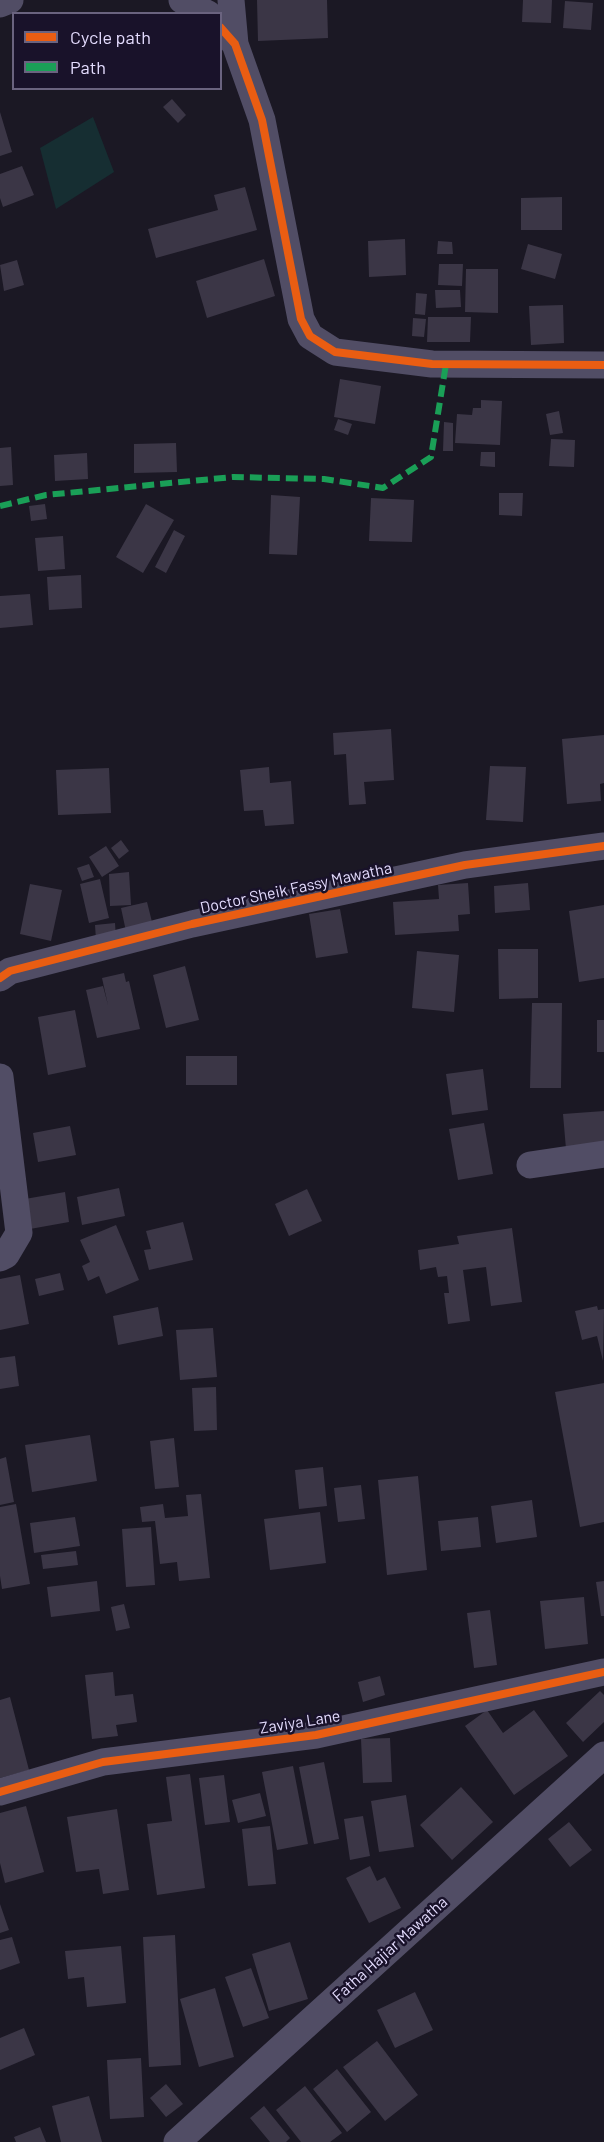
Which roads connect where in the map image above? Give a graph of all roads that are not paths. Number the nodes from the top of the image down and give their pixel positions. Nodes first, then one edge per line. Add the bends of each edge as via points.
1 (10, 0) edge
2 (182, 0) edge
3 (231, 0) edge
4 (0, 4) edge
5 (204, 12) edge
6 (228, 35) edge
7 (604, 364) edge
8 (604, 846) edge
9 (0, 978) edge
10 (0, 1077) edge
11 (604, 1154) edge
12 (530, 1165) dead end
13 (0, 1258) edge
14 (604, 1672) edge
15 (604, 1755) edge
16 (0, 1792) edge
17 (177, 2142) edge

1 - 4 street
2 - 5 street
3 - 6 street
6 - 7 street via 262,120 302,319 310,336 335,352 432,364
8 - 9 street, Doctor Sheik Fassy Mawatha via 465,865 192,924 10,971
10 - 13 street via 19,1233
11 - 12 street
14 - 16 street, Zaviya Lane via 316,1735 103,1762
15 - 17 street, Fatha Hajiar Mawatha

